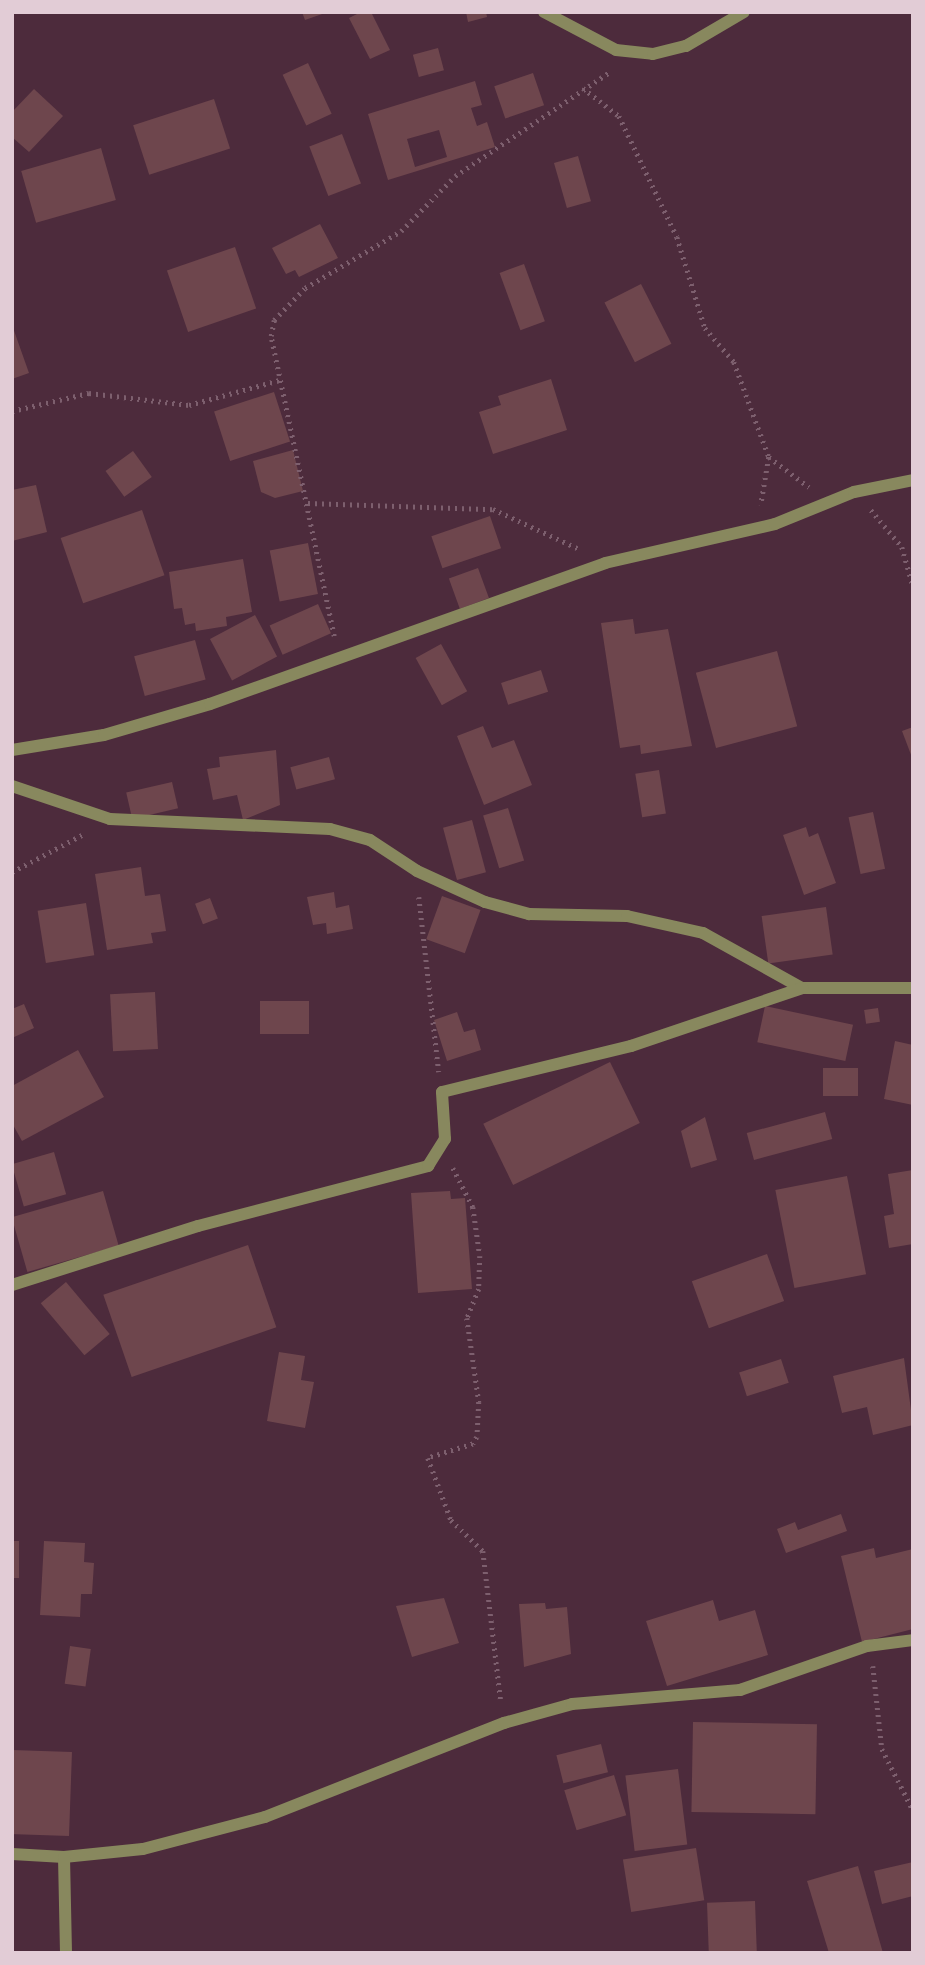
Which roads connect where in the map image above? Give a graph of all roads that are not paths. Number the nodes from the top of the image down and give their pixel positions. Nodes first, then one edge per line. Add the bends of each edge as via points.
1 (544, 12) edge
2 (744, 12) edge
3 (913, 480) edge
4 (12, 750) edge
5 (12, 786) edge
6 (802, 988) junction
7 (913, 988) edge
8 (12, 1286) edge
9 (913, 1640) edge
10 (12, 1854) edge
11 (64, 1857) junction
12 (66, 1953) edge

1 - 2 street via 616,50 653,54 686,46
3 - 4 street via 854,492 747,530 605,563 104,735
5 - 6 street via 110,820 330,829 370,840 417,871 529,914 626,916 703,933
6 - 7 street
6 - 8 street via 631,1046 442,1092 445,1139 414,1171 198,1226
9 - 11 street via 867,1646 740,1690 572,1704 504,1723 265,1817 143,1849
10 - 11 street
11 - 12 street

